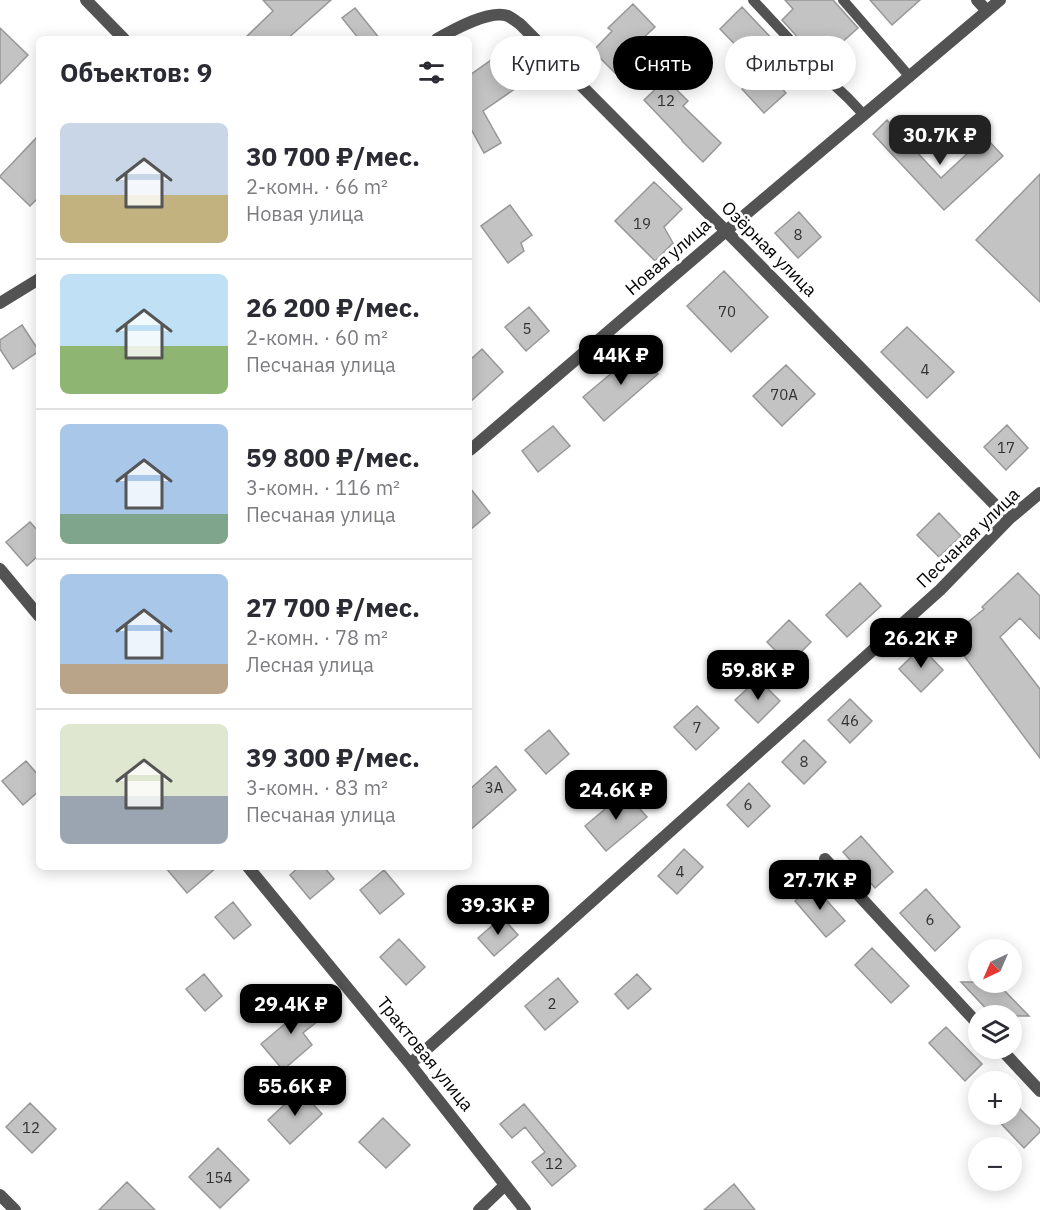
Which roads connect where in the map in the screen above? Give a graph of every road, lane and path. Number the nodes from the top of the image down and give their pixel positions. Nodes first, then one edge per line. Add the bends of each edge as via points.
1 (86, 0) edge
2 (753, 0) edge
3 (843, 0) edge
4 (977, 0) edge
5 (1000, 0) edge
6 (987, 11) junction
7 (121, 36) edge
8 (442, 36) edge
9 (910, 77) junction
10 (864, 115) junction
11 (726, 231) junction
12 (36, 281) edge
13 (0, 303) edge
14 (472, 448) edge
15 (1040, 493) edge
16 (1009, 519) junction
17 (0, 569) edge
18 (36, 612) edge
19 (825, 859) dead end
20 (250, 870) edge
21 (968, 1013) edge
22 (1010, 1059) edge
23 (410, 1064) junction
24 (1040, 1091) edge
25 (505, 1185) junction
26 (0, 1195) edge
27 (15, 1210) edge
28 (479, 1210) edge
29 (525, 1210) edge

1 - 7 street
2 - 10 lane
3 - 9 lane
4 - 6 street
5 - 6 street, Новая улица
6 - 9 street, Новая улица
8 - 11 street, Озёрная улица via 475,20 497,15 508,16 520,24
9 - 10 street, Новая улица
10 - 11 street, Новая улица
11 - 14 street, Новая улица
11 - 16 street, Озёрная улица
12 - 13 street
15 - 16 street, Песчаная улица
16 - 23 street, Песчаная улица via 940,590
17 - 18 street
19 - 21 street
20 - 23 street, Трактовая улица
22 - 24 street
23 - 25 street, Трактовая улица
25 - 28 street
25 - 29 street, Трактовая улица
26 - 27 street

